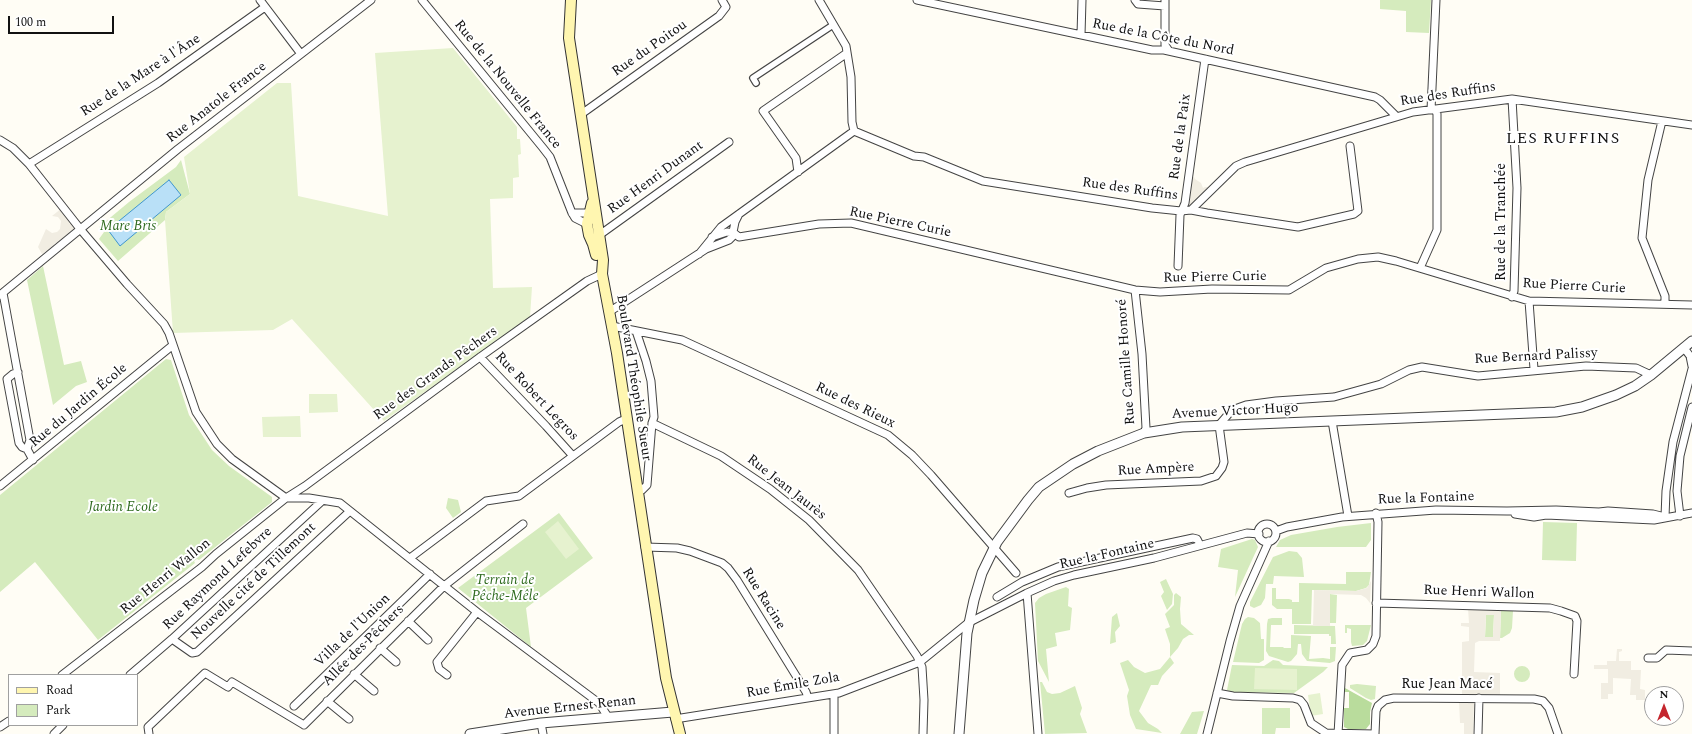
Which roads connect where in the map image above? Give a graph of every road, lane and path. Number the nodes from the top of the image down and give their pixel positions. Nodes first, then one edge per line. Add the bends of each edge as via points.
1 (260, 0) edge
2 (372, 0) edge
3 (422, 0) edge
4 (571, 0) edge
5 (722, 0) edge
6 (819, 0) edge
7 (917, 0) edge
8 (1082, 0) edge
9 (1135, 0) edge
10 (1436, 0) edge
11 (1165, 3) edge
12 (265, 7) junction
13 (833, 25) junction
14 (1081, 35) junction
15 (1169, 51) junction
16 (847, 53) junction
17 (301, 54) junction
18 (1206, 59) junction
19 (756, 83) dead end
20 (1512, 99) junction
21 (1433, 109) junction
22 (580, 115) junction
23 (1396, 116) junction
24 (1662, 121) junction
25 (1692, 125) edge
26 (854, 131) junction
27 (0, 140) edge
28 (729, 142) dead end
29 (1350, 146) dead end
30 (29, 164) junction
31 (798, 172) junction
32 (593, 202) junction
33 (1191, 210) junction
34 (1181, 211) junction
35 (572, 213) junction
36 (589, 213) junction
37 (739, 214) junction
38 (587, 224) junction
39 (80, 230) junction
40 (734, 233) junction
41 (598, 236) junction
42 (712, 237) junction
43 (699, 254) junction
44 (1178, 266) dead end
45 (1420, 268) junction
46 (602, 272) junction
47 (1135, 290) junction
48 (2, 294) edge
49 (1512, 296) junction
50 (1529, 301) junction
51 (1666, 304) junction
52 (1692, 305) edge
53 (609, 312) junction
54 (612, 326) junction
55 (636, 332) junction
56 (1692, 341) edge
57 (173, 345) junction
58 (1684, 348) junction
59 (480, 357) junction
60 (1692, 368) edge
61 (1534, 370) junction
62 (18, 372) junction
63 (1651, 375) junction
64 (1692, 407) edge
65 (626, 419) junction
66 (1332, 421) junction
67 (652, 423) junction
68 (1219, 425) junction
69 (1144, 433) junction
70 (27, 449) junction
71 (572, 455) junction
72 (34, 460) junction
73 (0, 486) edge
74 (637, 491) junction
75 (1069, 493) dead end
76 (286, 498) junction
77 (322, 501) junction
78 (350, 511) junction
79 (1376, 513) junction
80 (1692, 513) edge
81 (1348, 516) junction
82 (1680, 516) junction
83 (1665, 517) junction
84 (523, 524) dead end
85 (1276, 531) junction
86 (1259, 534) junction
87 (1269, 541) junction
88 (1200, 544) junction
89 (645, 547) junction
90 (994, 547) junction
91 (410, 558) junction
92 (1016, 573) dead end
93 (430, 574) junction
94 (444, 586) junction
95 (1027, 593) junction
96 (997, 597) dead end
97 (1376, 603) junction
98 (477, 612) junction
99 (408, 621) junction
100 (968, 623) junction
101 (172, 639) junction
102 (428, 640) dead end
103 (380, 648) junction
104 (1692, 651) edge
105 (1648, 658) dead end
106 (396, 662) dead end
107 (920, 662) junction
108 (63, 674) edge
109 (131, 674) edge
110 (354, 674) junction
111 (1574, 674) dead end
112 (447, 675) dead end
113 (374, 692) dead end
114 (1217, 693) junction
115 (834, 694) junction
116 (808, 698) junction
117 (1479, 698) junction
118 (327, 701) junction
119 (294, 706) dead end
120 (674, 715) junction
121 (608, 717) junction
122 (349, 719) dead end
123 (541, 724) junction
124 (62, 726) edge
125 (54, 734) edge
126 (149, 734) edge
127 (470, 734) edge
128 (543, 734) edge
129 (680, 734) edge
130 (834, 734) edge
131 (924, 734) edge
132 (959, 734) edge
133 (1038, 734) edge
134 (1207, 734) edge
135 (1338, 734) edge
136 (1375, 734) edge
137 (1478, 734) edge
138 (1558, 734) edge

1 - 12 street
2 - 17 street, Rue Anatole France
3 - 35 street, Rue de la Nouvelle France via 550,158
4 - 22 main road, Boulevard Théophile Sueur via 569,38
5 - 22 street, Rue du Poitou via 726,7 719,16
6 - 13 street
7 - 14 street, Rue de la Côte du Nord
8 - 14 street
9 - 11 street via 1138,4
10 - 21 street
11 - 15 street via 1165,45
12 - 17 street
12 - 30 street, Rue de la Mare à l'Âne via 158,83
13 - 16 street via 846,46
13 - 19 street via 753,78
14 - 15 street, Rue de la Côte du Nord via 1152,50
15 - 18 street, Rue de la Côte du Nord
16 - 26 street
16 - 31 street via 762,111 796,158
17 - 39 street, Rue Anatole France via 178,149
18 - 23 street, Rue de la Côte du Nord via 1376,97
18 - 34 street, Rue de la Paix via 1185,203
20 - 21 street, Rue des Ruffins
20 - 24 street, Rue des Ruffins
20 - 49 street, Rue de la Tranchée via 1517,188
21 - 23 street, Rue des Ruffins
21 - 45 street via 1437,114 1437,230
22 - 32 main road, Boulevard Théophile Sueur
23 - 33 street, Rue des Ruffins via 1236,166
24 - 25 street, Rue des Ruffins
24 - 51 street via 1648,180 1642,238
26 - 31 street
26 - 34 street, Rue des Ruffins via 983,181
27 - 30 street via 13,148
28 - 41 street, Rue Henri Dunant
29 - 33 street via 1358,211 1354,214 1298,228
30 - 39 street
31 - 37 street
32 - 36 main road, Boulevard Théophile Sueur
32 - 41 main road, Boulevard Théophile Sueur
33 - 34 street, Rue des Ruffins
34 - 44 street, Rue de la Paix
35 - 36 street
35 - 38 street via 575,218
36 - 38 main road, Boulevard Théophile Sueur
37 - 40 street
37 - 42 street
38 - 46 main road, Boulevard Théophile Sueur
39 - 48 street, Rue Anatole France
39 - 57 street via 164,324
40 - 42 street, Rue Pierre Curie via 727,232
40 - 43 street via 729,240
40 - 47 street, Rue Pierre Curie via 739,237 819,224 851,223
41 - 46 main road, Boulevard Théophile Sueur via 603,260
42 - 43 street
43 - 53 street
45 - 47 street, Rue Pierre Curie via 1378,257 1358,258 1326,268 1289,290
45 - 49 street, Rue Pierre Curie
46 - 53 main road, Boulevard Théophile Sueur
46 - 59 street, Rue des Grands Pêchers
47 - 69 street, Rue Camille Honoré via 1142,354 1146,428
48 - 62 street
49 - 50 street, Rue Pierre Curie
50 - 51 street, Rue Pierre Curie
50 - 61 street
51 - 52 street, Rue Pierre Curie
53 - 54 main road, Boulevard Théophile Sueur
54 - 55 street, Rue des Rieux
54 - 65 main road, Boulevard Théophile Sueur
55 - 67 street via 651,381 654,417
55 - 90 street, Rue des Rieux via 682,340 888,435 932,475
56 - 58 street, Avenue Victor Hugo
57 - 72 street, Rue du Jardin École
57 - 76 street via 196,412 217,444 232,459
58 - 60 street via 1690,356
58 - 63 street, Avenue Victor Hugo
59 - 71 street, Rue Robert Legros
59 - 76 street, Rue des Grands Pêchers
60 - 83 street via 1673,442
61 - 63 street, Rue Bernard Palissy via 1586,366 1636,368
61 - 68 street, Rue Bernard Palissy via 1478,376 1422,367 1409,370 1381,384 1334,397 1246,406 1232,410
62 - 70 street via 30,440
62 - 70 street via 7,379 19,443
63 - 66 street, Avenue Victor Hugo via 1635,386 1599,402 1556,412
64 - 82 street via 1680,456 1677,491
65 - 71 street
65 - 74 main road, Boulevard Théophile Sueur
66 - 68 street, Avenue Victor Hugo
66 - 81 street
67 - 74 street via 647,485
67 - 107 street, Rue Jean Jaurès via 721,456 770,489 809,520 858,570
68 - 69 street, Avenue Victor Hugo
68 - 75 street, Rue Ampère via 1224,462 1216,476 1201,481 1106,486
69 - 90 street, Avenue Victor Hugo via 1098,451 1039,488
70 - 72 street
71 - 91 street via 519,496 486,501
72 - 73 street, Rue du Jardin École
74 - 89 main road, Boulevard Théophile Sueur
76 - 77 street
76 - 108 street, Rue Henri Wallon via 202,567
77 - 78 street via 340,503
77 - 101 street, Rue Raymond Lefebvre
78 - 91 street
78 - 101 street, Nouvelle cité de Tillemont via 198,652 192,653
79 - 81 street, Rue la Fontaine
79 - 83 street, Rue la Fontaine via 1436,510 1507,511 1516,515 1654,520
79 - 97 street
80 - 82 street, Rue la Fontaine
81 - 85 street, Rue la Fontaine
82 - 83 street, Rue la Fontaine
84 - 94 street, Allée des Pêchers
85 - 86 street via 1273,526 1266,524 1260,527
85 - 87 street via 1275,538
86 - 87 street via 1262,540
86 - 88 street, Rue la Fontaine via 1247,533
87 - 114 street via 1240,606
88 - 95 street, Rue la Fontaine via 1154,558 1074,575
88 - 96 street via 1193,538 1058,567 1022,582
89 - 116 street, Rue Racine via 669,547 690,551 722,563 728,568
89 - 120 main road, Boulevard Théophile Sueur
90 - 92 street, Rue des Rieux
90 - 100 street, Avenue Victor Hugo via 982,573
91 - 93 street
93 - 94 street
93 - 119 street, Villa de l'Union
94 - 98 street
94 - 99 street, Allée des Pêchers
95 - 100 street, Rue la Fontaine
95 - 133 street
97 - 111 street, Rue Henri Wallon via 1550,608 1575,616 1577,622
97 - 135 street via 1376,636 1373,644 1367,650 1350,653 1342,665
98 - 112 street via 438,662 439,669
98 - 121 street via 598,703
99 - 102 street
99 - 103 street, Allée des Pêchers
100 - 107 street, Rue Émile Zola
100 - 132 street, Avenue Victor Hugo
101 - 109 street, Rue Raymond Lefebvre
103 - 106 street
103 - 110 street, Allée des Pêchers
104 - 105 street via 1666,650 1657,658
107 - 115 street, Rue Émile Zola
107 - 131 street, Rue Jean Jaurès via 923,673
110 - 113 street
110 - 118 street, Allée des Pêchers
114 - 134 street
114 - 135 street, Rue Jean Macé via 1300,700 1316,728 1326,733
115 - 116 street, Rue Émile Zola
115 - 130 street
116 - 120 street, Rue Émile Zola
117 - 136 street, Rue Jean Macé via 1385,700 1376,711
117 - 137 street
117 - 138 street, Rue Jean Macé via 1543,701 1549,708
118 - 122 street
118 - 126 street, Allée des Pêchers via 303,729 232,682 228,687 205,673 148,727
120 - 121 street, Avenue Ernest Renan
120 - 129 main road, Boulevard Théophile Sueur
121 - 123 street, Avenue Ernest Renan
123 - 127 street, Avenue Ernest Renan
123 - 128 street
124 - 125 street
135 - 136 street, Rue Jean Macé

